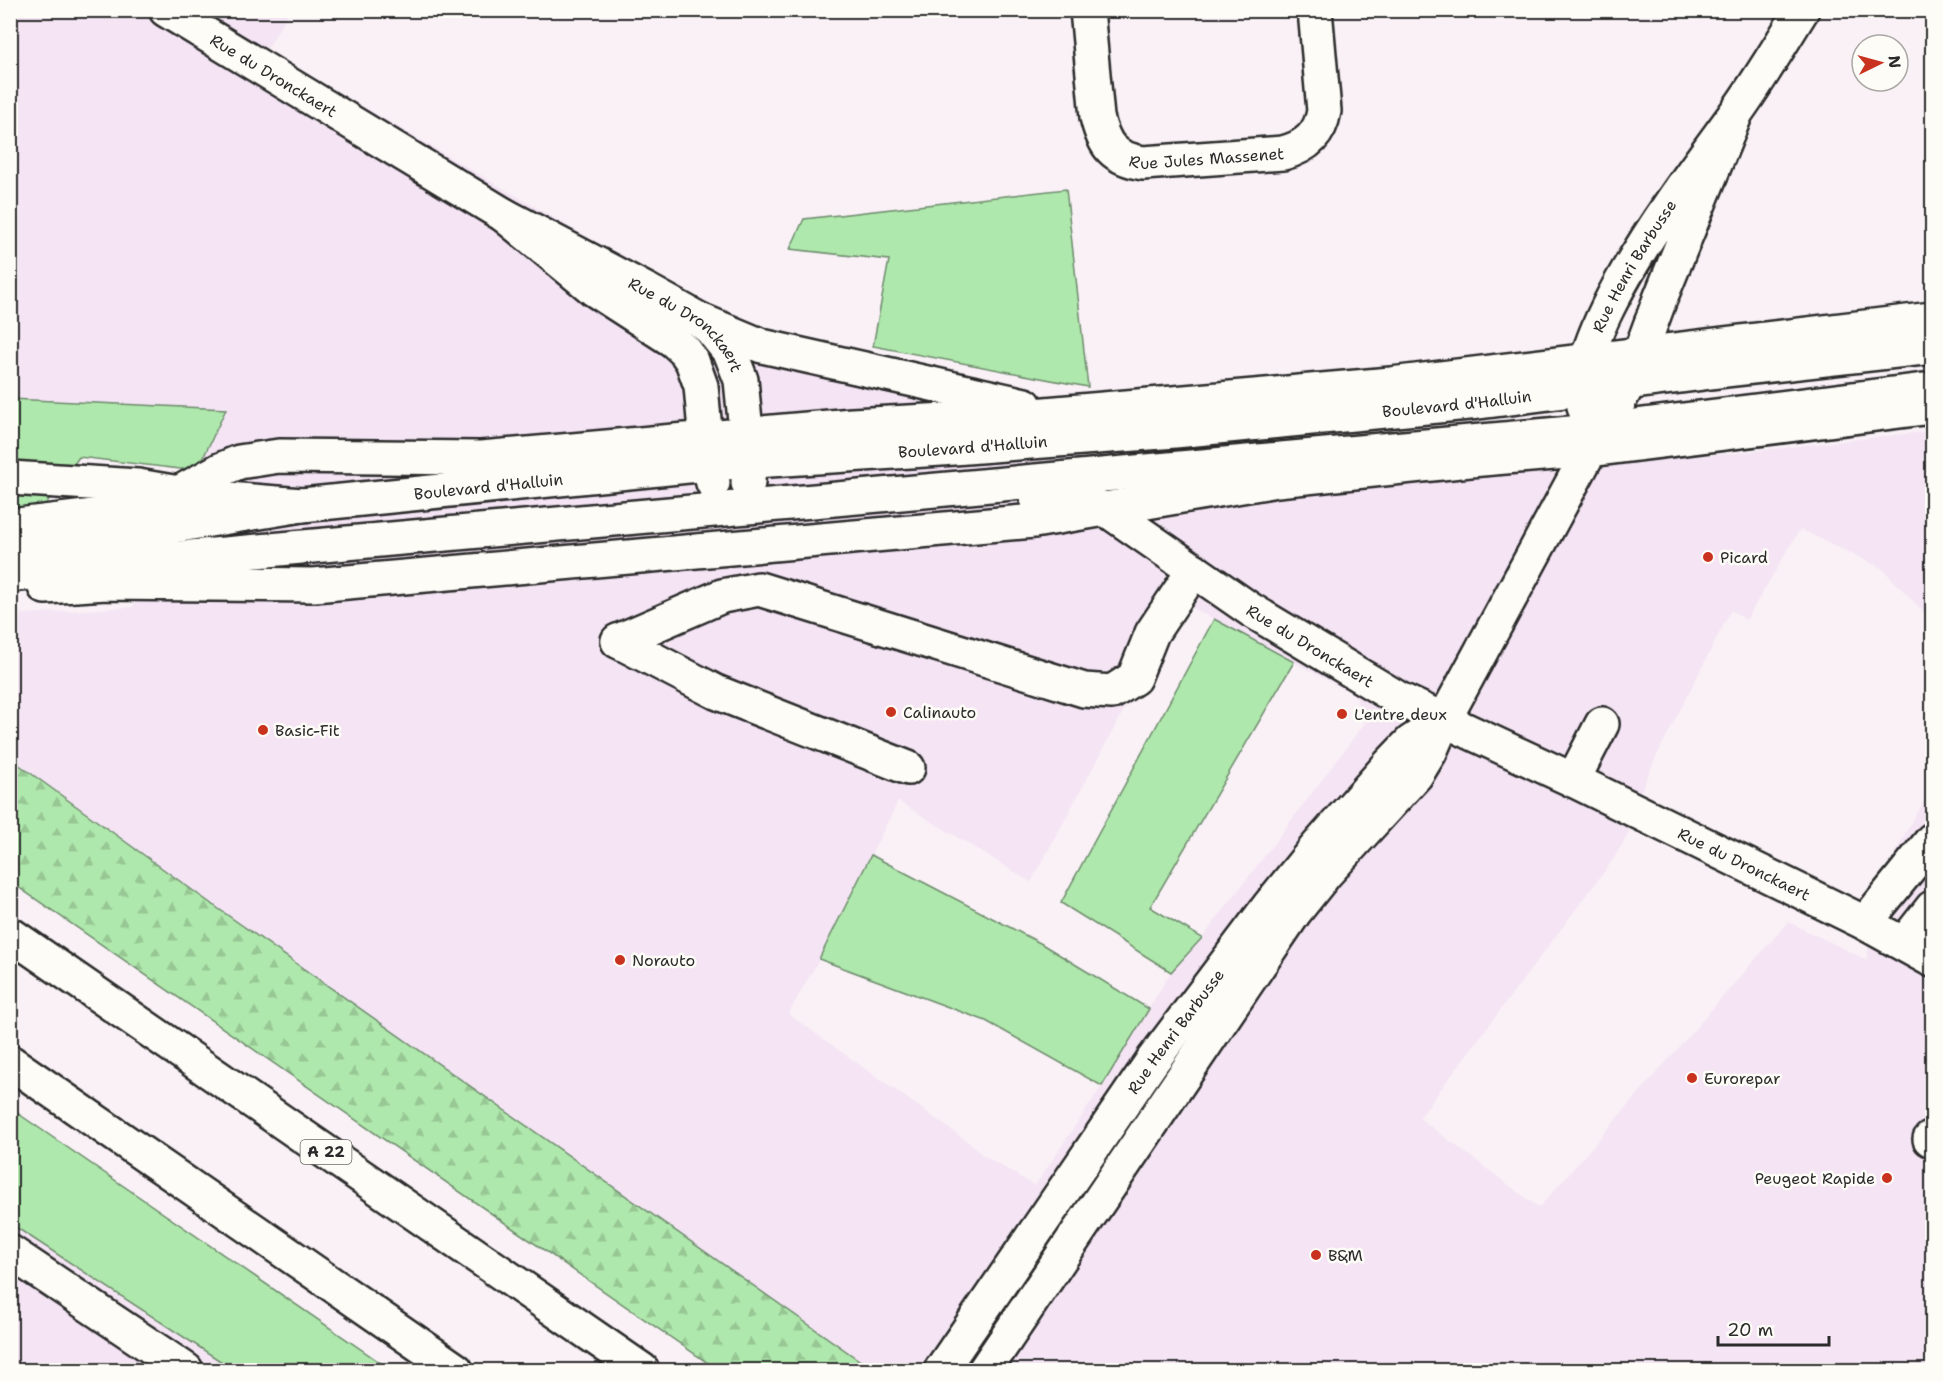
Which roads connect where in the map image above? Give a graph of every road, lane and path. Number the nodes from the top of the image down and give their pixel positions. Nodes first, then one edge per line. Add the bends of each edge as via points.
1 (166, 10) edge
2 (1087, 10) edge
3 (1315, 10) edge
4 (1802, 10) edge
5 (1736, 113) junction
6 (504, 214) junction
7 (1932, 319) edge
8 (700, 320) junction
9 (1932, 347) edge
10 (1634, 369) junction
11 (1584, 375) junction
12 (1932, 389) edge
13 (1932, 407) edge
14 (1060, 413) junction
15 (1175, 431) junction
16 (1597, 440) junction
17 (748, 448) junction
18 (706, 451) junction
19 (10, 478) edge
20 (178, 493) junction
21 (302, 505) junction
22 (735, 508) junction
23 (1107, 510) junction
24 (10, 526) edge
25 (10, 544) edge
26 (1194, 570) junction
27 (10, 575) edge
28 (10, 590) edge
29 (1444, 720) junction
30 (1602, 724) dead end
31 (908, 768) dead end
32 (1573, 780) junction
33 (1932, 840) edge
34 (1932, 908) edge
35 (1865, 923) junction
36 (10, 933) edge
37 (1921, 941) edge
38 (1932, 960) edge
39 (10, 1062) edge
40 (10, 1252) edge
41 (186, 1371) edge
42 (456, 1371) edge
43 (642, 1371) edge
44 (941, 1371) edge
45 (985, 1371) edge

1 - 6 main road, Rue du Dronckaert
2 - 3 main road, Rue Jules Massenet via 1100,133 1113,152 1143,163 1283,153 1311,140 1322,123 1324,111
4 - 5 main road, Rue Henri Barbusse
5 - 10 main road, Rue Henri Barbusse
5 - 11 main road, Rue Henri Barbusse via 1668,204 1632,262 1608,306
6 - 8 main road, Rue du Dronckaert
6 - 18 main road, Rue du Dronckaert via 595,290 685,351 701,386
7 - 10 main road
8 - 14 main road via 762,346
8 - 17 main road, Rue du Dronckaert via 724,344 738,369
9 - 10 main road, Boulevard d'Halluin
10 - 11 main road, Boulevard d'Halluin
10 - 16 main road, Rue Henri Barbusse
11 - 14 main road via 1391,384
11 - 15 main road, Boulevard d'Halluin via 1479,402
11 - 16 main road via 1586,411
12 - 16 main road
13 - 16 main road
14 - 15 main road
14 - 17 main road via 852,425
15 - 17 main road, Boulevard d'Halluin
16 - 22 main road
16 - 23 main road via 1470,460 1277,480
16 - 29 main road, Rue Henri Barbusse
17 - 18 main road, Boulevard d'Halluin
17 - 22 main road, Rue du Dronckaert via 748,480
18 - 20 main road via 481,458 279,456 239,462
18 - 21 main road, Boulevard d'Halluin
18 - 22 main road, Rue du Dronckaert via 717,491
19 - 20 main road via 138,486
20 - 21 main road
20 - 24 main road via 151,506 119,514
21 - 25 main road, Boulevard d'Halluin via 167,527
22 - 23 main road, Rue du Dronckaert via 820,515 1063,498
22 - 27 main road
23 - 26 main road, Rue du Dronckaert
23 - 28 main road via 1034,521 314,585 106,583
26 - 29 main road, Rue du Dronckaert via 1365,681
26 - 31 main road via 1152,633 1134,678 1112,692 1084,690 759,589 722,596 618,641 716,692
29 - 32 main road, Rue du Dronckaert
29 - 44 main road, Rue Henri Barbusse via 1412,742 1389,765 1269,906 1152,1060
29 - 45 main road, Rue Henri Barbusse via 1416,775 1294,912
30 - 32 main road
32 - 35 main road, Rue du Dronckaert
33 - 35 main road
34 - 37 main road
35 - 37 main road, Rue du Dronckaert
35 - 38 main road, Rue du Dronckaert
36 - 43 main road, A 22
39 - 42 main road
40 - 41 main road

